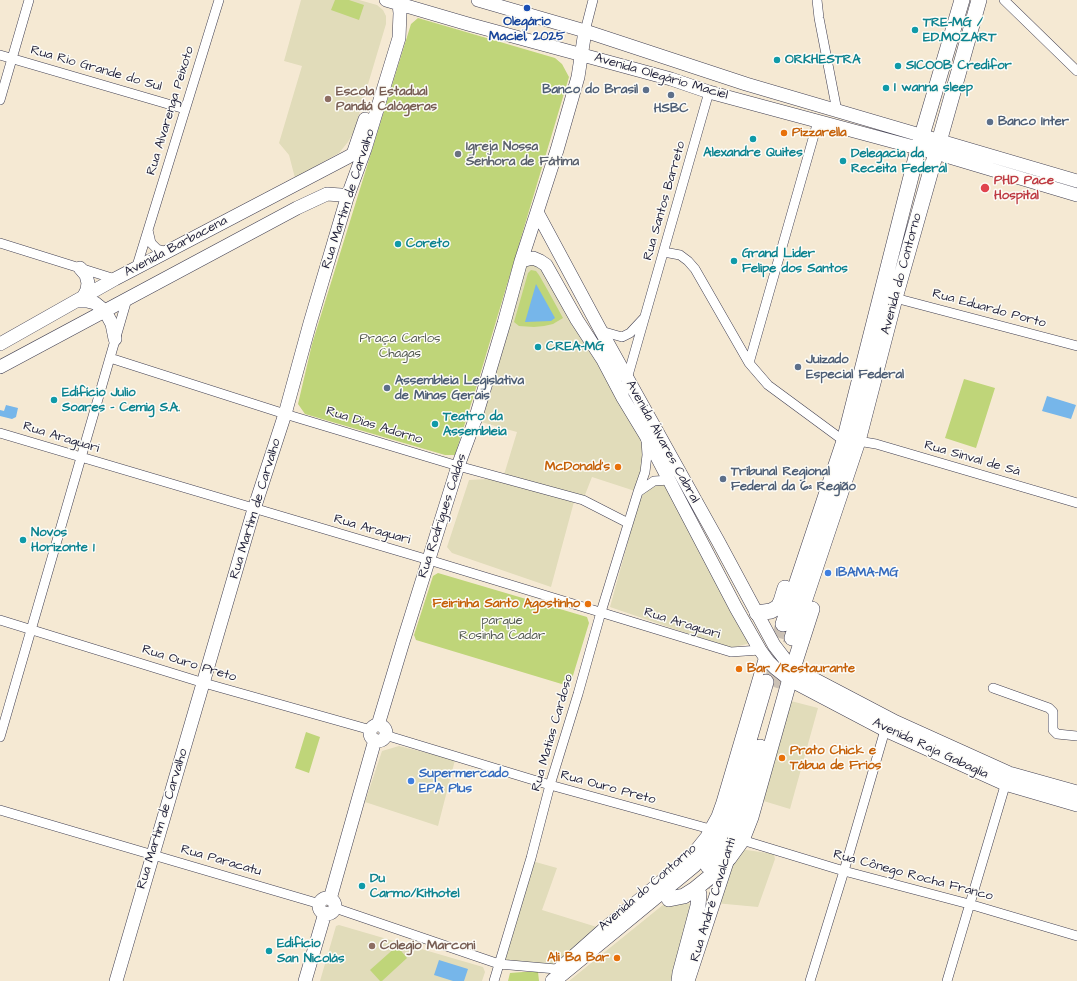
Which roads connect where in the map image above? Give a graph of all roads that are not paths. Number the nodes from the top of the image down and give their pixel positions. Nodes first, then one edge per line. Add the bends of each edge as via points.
1 (29, 0) edge
2 (219, 0) edge
3 (386, 0) edge
4 (478, 0) edge
5 (593, 0) edge
6 (817, 0) edge
7 (962, 0) edge
8 (979, 0) edge
9 (1004, 0) edge
10 (398, 2) edge
11 (585, 31) junction
12 (399, 38) junction
13 (0, 54) edge
14 (582, 55) junction
15 (12, 58) junction
16 (1077, 71) edge
17 (746, 84) junction
18 (709, 92) junction
19 (0, 100) edge
20 (185, 109) junction
21 (837, 111) junction
22 (818, 122) junction
23 (920, 142) junction
24 (938, 147) junction
25 (353, 154) joint
26 (1077, 181) edge
27 (282, 192) junction
28 (1077, 195) edge
29 (347, 198) junction
30 (292, 211) junction
31 (538, 212) junction
32 (148, 230) junction
33 (209, 230) junction
34 (0, 243) edge
35 (219, 250) junction
36 (167, 252) junction
37 (664, 252) junction
38 (521, 260) junction
39 (80, 268) junction
40 (136, 269) junction
41 (178, 272) junction
42 (115, 280) junction
43 (895, 298) junction
44 (80, 299) junction
45 (127, 299) junction
46 (105, 311) junction
47 (645, 317) junction
48 (600, 332) junction
49 (115, 339) junction
50 (0, 344) edge
51 (1077, 346) edge
52 (110, 358) junction
53 (749, 363) junction
54 (0, 367) edge
55 (627, 379) junction
56 (623, 398) junction
57 (285, 414) junction
58 (0, 433) edge
59 (646, 436) junction
60 (851, 441) junction
61 (81, 458) junction
62 (458, 466) junction
63 (670, 480) junction
64 (638, 492) junction
65 (1077, 504) edge
66 (254, 509) junction
67 (628, 523) junction
68 (718, 541) junction
69 (428, 560) junction
70 (601, 612) junction
71 (757, 612) junction
72 (0, 620) edge
73 (783, 624) tunnel mouth
74 (32, 629) junction
75 (792, 638) tunnel mouth
76 (762, 653) junction
77 (781, 680) junction
78 (204, 683) junction
79 (993, 688) dead end
80 (885, 730) junction
81 (377, 733) junction
82 (1077, 736) edge
83 (0, 737) edge
84 (1007, 778) junction
85 (550, 785) junction
86 (1077, 792) edge
87 (1077, 805) edge
88 (0, 810) edge
89 (739, 818) junction
90 (717, 826) junction
91 (742, 840) junction
92 (721, 841) dead end
93 (152, 855) junction
94 (729, 858) junction
95 (844, 871) junction
96 (695, 889) junction
97 (710, 889) tunnel mouth
98 (669, 899) junction
99 (969, 904) junction
100 (327, 906) junction
101 (1077, 936) edge
102 (499, 964) junction
103 (554, 975) edge
104 (116, 981) edge
105 (305, 981) edge
106 (494, 981) edge
107 (568, 981) edge
108 (679, 981) edge
109 (684, 981) edge
110 (688, 981) edge
111 (810, 981) edge
112 (947, 981) edge

1 - 15 street
2 - 20 street, Rua Alvarenga Peixoto
3 - 10 main road, Avenida Olegário Maciel
4 - 11 main road, Avenida Olegário Maciel
5 - 11 street
6 - 21 street
7 - 23 main road, Avenida do Contorno
8 - 24 main road, Avenida do Contorno
9 - 16 street
10 - 12 main road, Rua Martim de Carvalho
10 - 14 main road, Avenida Olegário Maciel
11 - 14 main road, Rua Rodrigues Caldas
11 - 17 main road, Avenida Olegário Maciel
12 - 25 main road, Rua Martim de Carvalho via 386,51
12 - 29 main road, Rua Martim de Carvalho
13 - 15 street, Rua Rio Grande do Sul
14 - 18 main road, Avenida Olegário Maciel
14 - 31 main road, Rua Rodrigues Caldas via 578,77
15 - 19 street
15 - 20 street, Rua Rio Grande do Sul
17 - 18 main road via 716,85 711,87
17 - 21 main road, Avenida Olegário Maciel
18 - 22 main road, Avenida Olegário Maciel
18 - 37 street, Rua Santos Barreto
20 - 32 street, Rua Alvarenga Peixoto
21 - 23 main road, Avenida Olegário Maciel
22 - 23 main road, Avenida Olegário Maciel
22 - 53 street
23 - 24 main road, Avenida Olegário Maciel
23 - 60 main road, Avenida do Contorno
24 - 26 main road
24 - 28 main road
24 - 43 main road, Avenida do Contorno
25 - 27 main road, Avenida Barbacena
27 - 30 main road via 280,196
27 - 33 main road, Avenida Barbacena
29 - 30 main road, Avenida Barbacena via 327,194
29 - 57 main road, Rua Martim de Carvalho
30 - 35 main road, Avenida Barbacena
31 - 38 main road, Rua Rodrigues Caldas
31 - 48 main road, Avenida Álvares Cabral
32 - 36 street via 151,243 157,249
32 - 40 street, Rua Alvarenga Peixoto
33 - 35 main road via 211,241
33 - 36 main road, Avenida Barbacena
34 - 39 street
35 - 41 main road, Avenida Barbacena
36 - 40 main road, Avenida Barbacena
36 - 41 main road via 174,259
37 - 47 street, Rua Santos Barreto
37 - 53 street via 680,255 695,269
38 - 56 main road, Avenida Álvares Cabral via 533,258 546,265
38 - 62 main road, Rua Rodrigues Caldas via 475,420
39 - 42 street
39 - 44 main road via 88,283 88,290
40 - 42 main road, Avenida Barbacena
41 - 45 main road, Avenida Barbacena
42 - 44 main road, Avenida Barbacena
43 - 51 street, Rua Eduardo Porto
43 - 60 main road, Avenida do Contorno
44 - 46 main road via 95,303
44 - 50 main road, Avenida Barbacena
45 - 46 main road, Avenida Barbacena
45 - 49 street
46 - 49 main road via 112,324
46 - 54 main road, Avenida Barbacena
47 - 48 street, Rua Santos Barreto via 630,333 622,337
47 - 55 street, Rua Santos Barreto
48 - 55 main road, Avenida Álvares Cabral
49 - 52 street
52 - 57 street, Rua Dias Adorno
52 - 61 street
53 - 60 street via 768,385
55 - 56 street, Rua Santos Barreto
55 - 68 main road, Avenida Álvares Cabral
56 - 59 main road, Avenida Álvares Cabral
57 - 62 street, Rua Dias Adorno
57 - 66 main road, Rua Martim de Carvalho
58 - 61 street, Rua Araguari
59 - 63 main road, Avenida Álvares Cabral
59 - 64 street, Rua Matias Cardoso via 645,472
60 - 65 street, Rua Sinval de Sá via 876,444
60 - 71 main road via 816,499 778,607 771,611
60 - 73 main road, Avenida do Contorno
60 - 75 main road, Avenida do Contorno
60 - 77 main road via 855,471 809,618
61 - 66 street, Rua Araguari
61 - 74 street
62 - 67 street, Rua Dias Adorno via 583,500
62 - 69 main road, Rua Rodrigues Caldas
63 - 64 street via 654,481
63 - 68 main road via 684,493 707,534
63 - 76 main road, Avenida Álvares Cabral
64 - 67 street, Rua Matias Cardoso
66 - 69 street, Rua Araguari
66 - 78 main road, Rua Martim de Carvalho
67 - 70 street, Rua Matias Cardoso
68 - 71 main road, Avenida Álvares Cabral
69 - 70 street, Rua Araguari
69 - 81 main road, Rua Rodrigues Caldas
70 - 76 street, Rua Araguari via 731,652
70 - 85 street, Rua Matias Cardoso
71 - 77 main road, Avenida Álvares Cabral via 780,655
72 - 74 street, Rua Ouro Preto
74 - 78 street, Rua Ouro Preto
74 - 83 street
76 - 77 main road, Avenida Álvares Cabral
76 - 90 street, Avenida do Contorno via 721,802
77 - 80 main road, Avenida Raja Gabaglia
77 - 84 main road, Avenida Raja Gabaglia via 896,722
77 - 89 main road, Avenida do Contorno
77 - 90 main road, Avenida do Contorno via 730,806
77 - 91 main road via 751,817
78 - 81 street, Rua Ouro Preto
78 - 93 main road, Rua Martim de Carvalho
79 - 82 street via 1049,708 1053,712 1053,730 1057,734
80 - 84 main road, Avenida Raja Gabaglia
80 - 95 street
81 - 85 street, Rua Ouro Preto
81 - 100 main road, Rua Rodrigues Caldas
84 - 86 main road, Avenida Raja Gabaglia
84 - 87 main road, Avenida Raja Gabaglia
84 - 99 street
85 - 90 street, Rua Ouro Preto
85 - 102 street, Rua Matias Cardoso
88 - 93 street, Rua Paracatu
89 - 94 main road, Rua André Cavalcanti
89 - 98 main road, Avenida do Contorno via 715,860
90 - 92 main road, Rua André Cavalcanti
90 - 103 main road, Avenida do Contorno via 709,847 694,865
91 - 94 main road
91 - 95 street, Rua Cônego Rocha Franco
93 - 100 street, Rua Paracatu
93 - 104 main road, Rua Martim de Carvalho
94 - 96 main road
94 - 110 main road, Rua André Cavalcanti
95 - 99 street, Rua Cônego Rocha Franco
95 - 111 street
96 - 98 main road via 684,896
96 - 108 main road via 699,894 698,906
97 - 109 main road, Rua André Cavalcanti
98 - 107 main road, Avenida do Contorno
99 - 101 street, Rua Cônego Rocha Franco
99 - 112 street
100 - 102 street, Rua Paracatu
100 - 105 main road, Rua Rodrigues Caldas
102 - 103 street, Rua Paracatu
102 - 106 street, Rua Matias Cardoso

